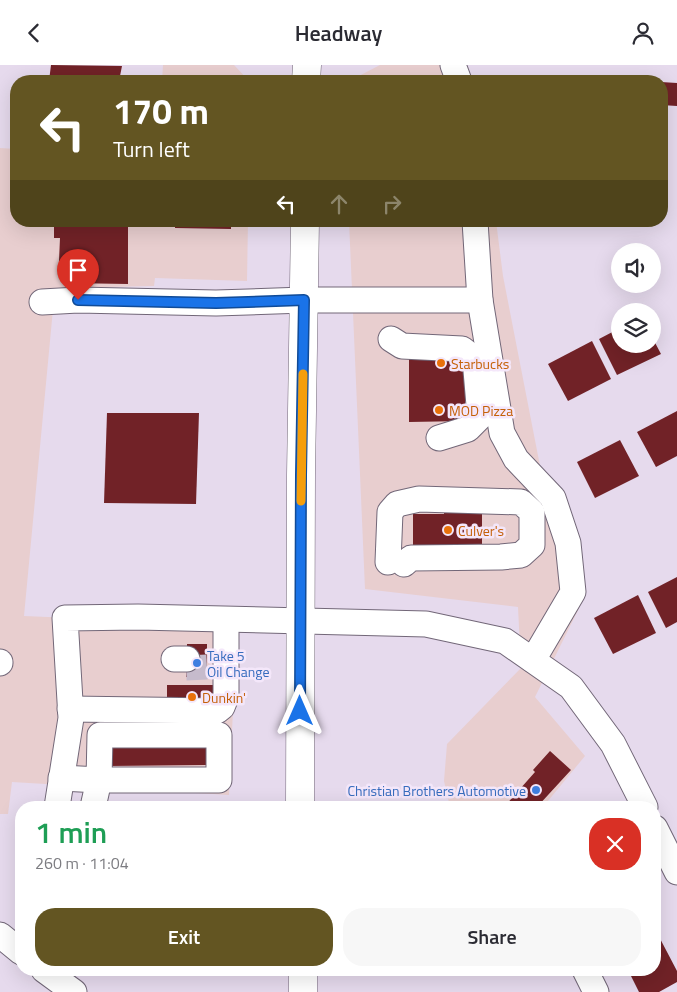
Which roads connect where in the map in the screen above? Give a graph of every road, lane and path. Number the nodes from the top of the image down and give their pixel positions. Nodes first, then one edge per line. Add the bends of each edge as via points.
1 (305, 227) edge
2 (475, 227) edge
3 (304, 300) junction
4 (480, 300) junction
5 (42, 303) dead end
6 (390, 339) dead end
7 (439, 438) dead end
8 (396, 563) joint
9 (226, 620) junction
10 (300, 621) junction
11 (533, 661) junction
12 (70, 709) junction
13 (61, 778) junction
14 (99, 780) junction
15 (58, 801) edge
16 (94, 801) edge
17 (107, 801) edge
18 (300, 801) edge
19 (642, 801) edge
20 (661, 840) edge
21 (677, 872) edge
22 (0, 935) edge
23 (15, 947) edge
24 (52, 976) edge
25 (303, 976) edge
26 (588, 976) edge
27 (74, 992) edge
28 (303, 992) edge
29 (596, 992) edge

1 - 3 main road
2 - 4 street
3 - 4 street
3 - 5 street via 216,303 78,300
3 - 10 main road
4 - 11 street via 502,433 516,459 553,498 568,543 573,592
6 - 7 street via 402,347 462,349 475,359 480,417 468,429
8 - 8 street via 411,558 521,555 532,545 532,512 521,502 418,499 397,504 390,512
9 - 10 street
9 - 12 street via 65,618
9 - 12 street via 198,663 226,697 217,711
10 - 11 street via 426,624 504,641
10 - 18 main road
11 - 19 street via 572,687 613,744
12 - 13 street
13 - 14 street
13 - 15 street
14 - 14 street via 219,780 219,735 100,735
14 - 16 street
14 - 17 street
20 - 21 street
22 - 23 street
24 - 27 street
25 - 28 main road
26 - 29 street

